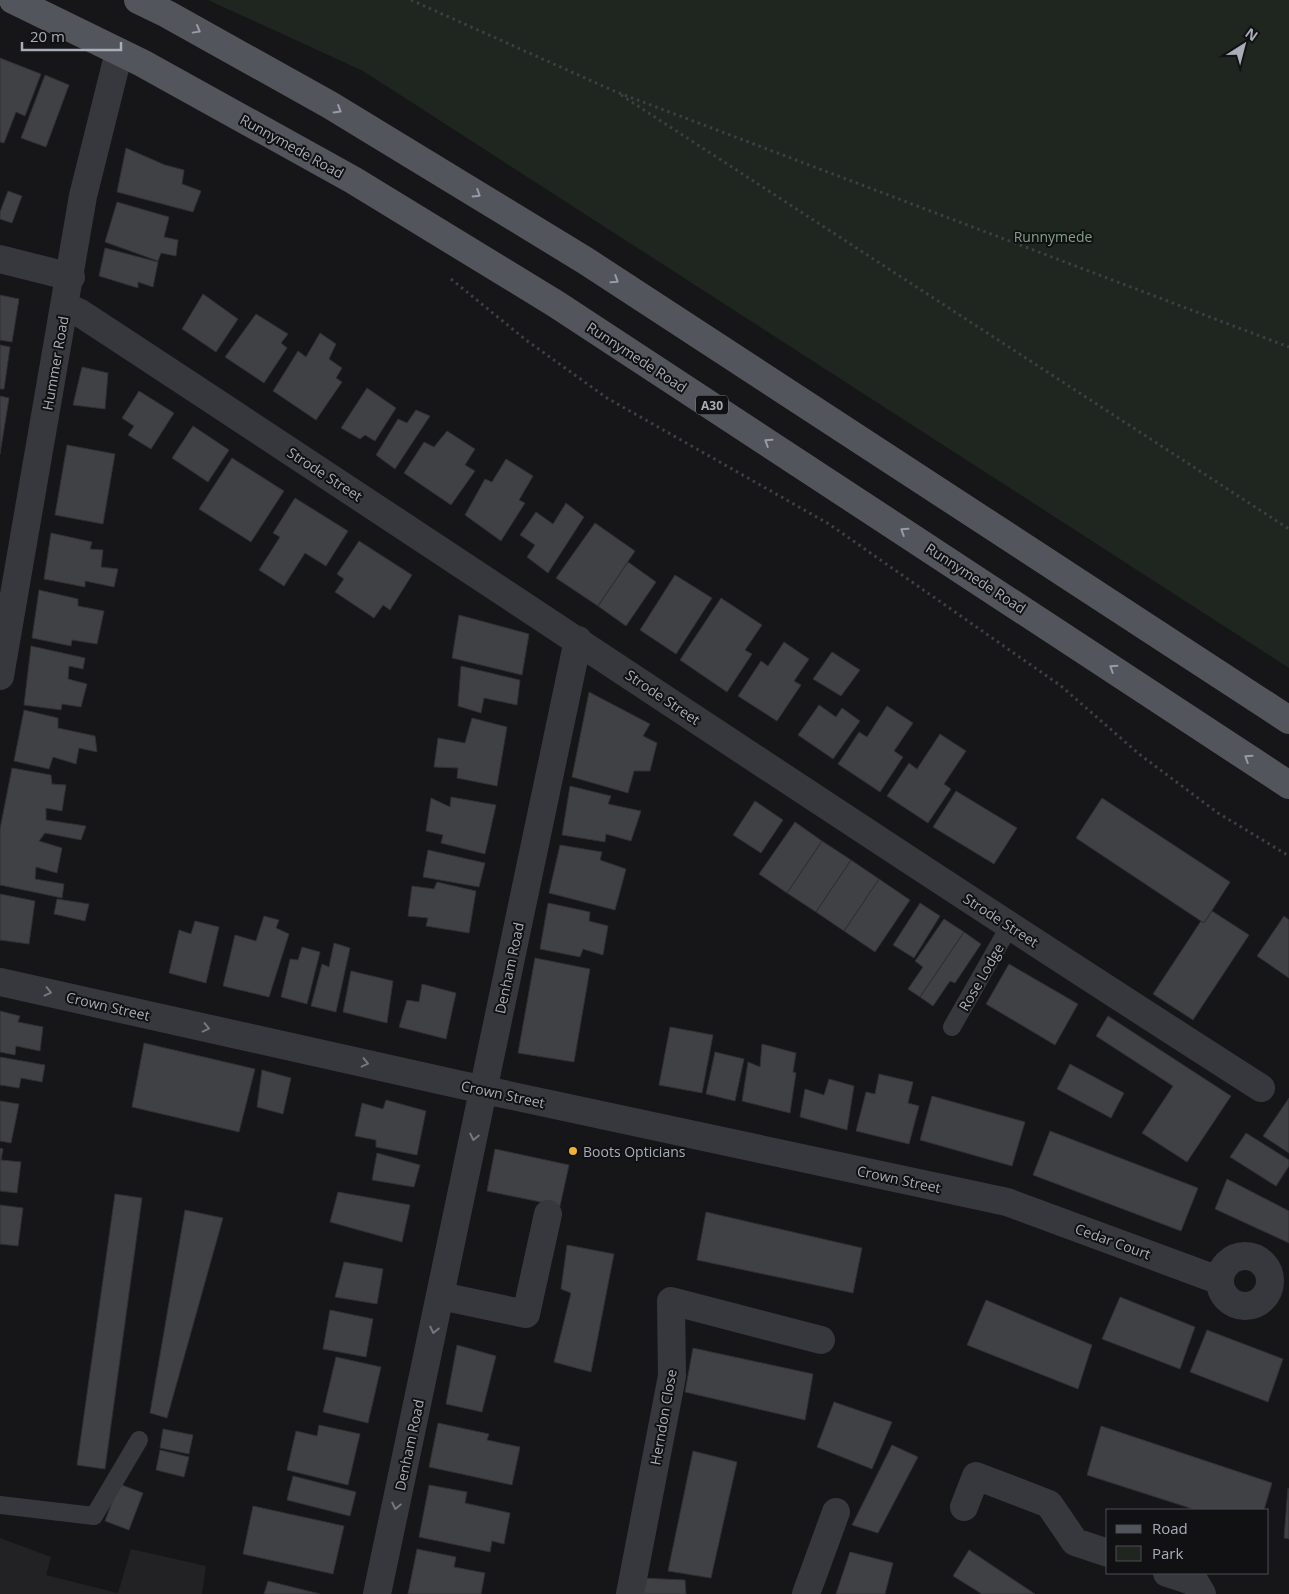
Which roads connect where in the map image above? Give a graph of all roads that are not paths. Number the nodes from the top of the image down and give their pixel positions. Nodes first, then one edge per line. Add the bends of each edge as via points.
1 (13, 0) edge
2 (138, 0) edge
3 (119, 52) junction
4 (0, 259) edge
5 (71, 277) junction
6 (65, 306) junction
7 (578, 640) junction
8 (0, 676) edge
9 (1289, 720) edge
10 (1289, 785) edge
11 (1009, 927) junction
12 (0, 982) edge
13 (952, 1027) dead end
14 (1261, 1088) dead end
15 (484, 1089) junction
16 (1007, 1202) joint
17 (548, 1214) dead end
18 (1218, 1280) dead end
19 (441, 1296) junction
20 (820, 1340) dead end
21 (139, 1440) dead end
22 (0, 1504) edge
23 (964, 1507) dead end
24 (836, 1512) dead end
25 (1106, 1552) edge
26 (1170, 1574) edge
27 (377, 1594) edge
28 (630, 1594) edge
29 (806, 1594) edge
30 (1202, 1594) edge

1 - 3 main road, Runnymede Road / A30
2 -> 9 main road via 330,105 586,261
3 - 5 street, Hummer Road via 84,196
10 -> 3 main road, Runnymede Road / A30 via 556,304 353,180
4 - 5 street
5 - 6 street, Hummer Road
6 - 7 street, Strode Street
6 - 8 street, Hummer Road
7 - 11 street, Strode Street
7 - 15 street, Denham Road
11 - 13 lane, Rose Lodge
11 - 14 street, Strode Street
12 -> 15 street, Crown Street
15 - 16 street, Crown Street
15 -> 19 street, Denham Road
16 - 18 street, Cedar Court
17 - 19 street via 526,1314
19 -> 27 street, Denham Road
20 - 28 street, Herndon Close via 672,1301 672,1376
21 - 22 lane via 94,1516 66,1519
23 - 25 street via 976,1476 1049,1504 1075,1542
24 - 29 street
26 - 30 street via 1195,1582

